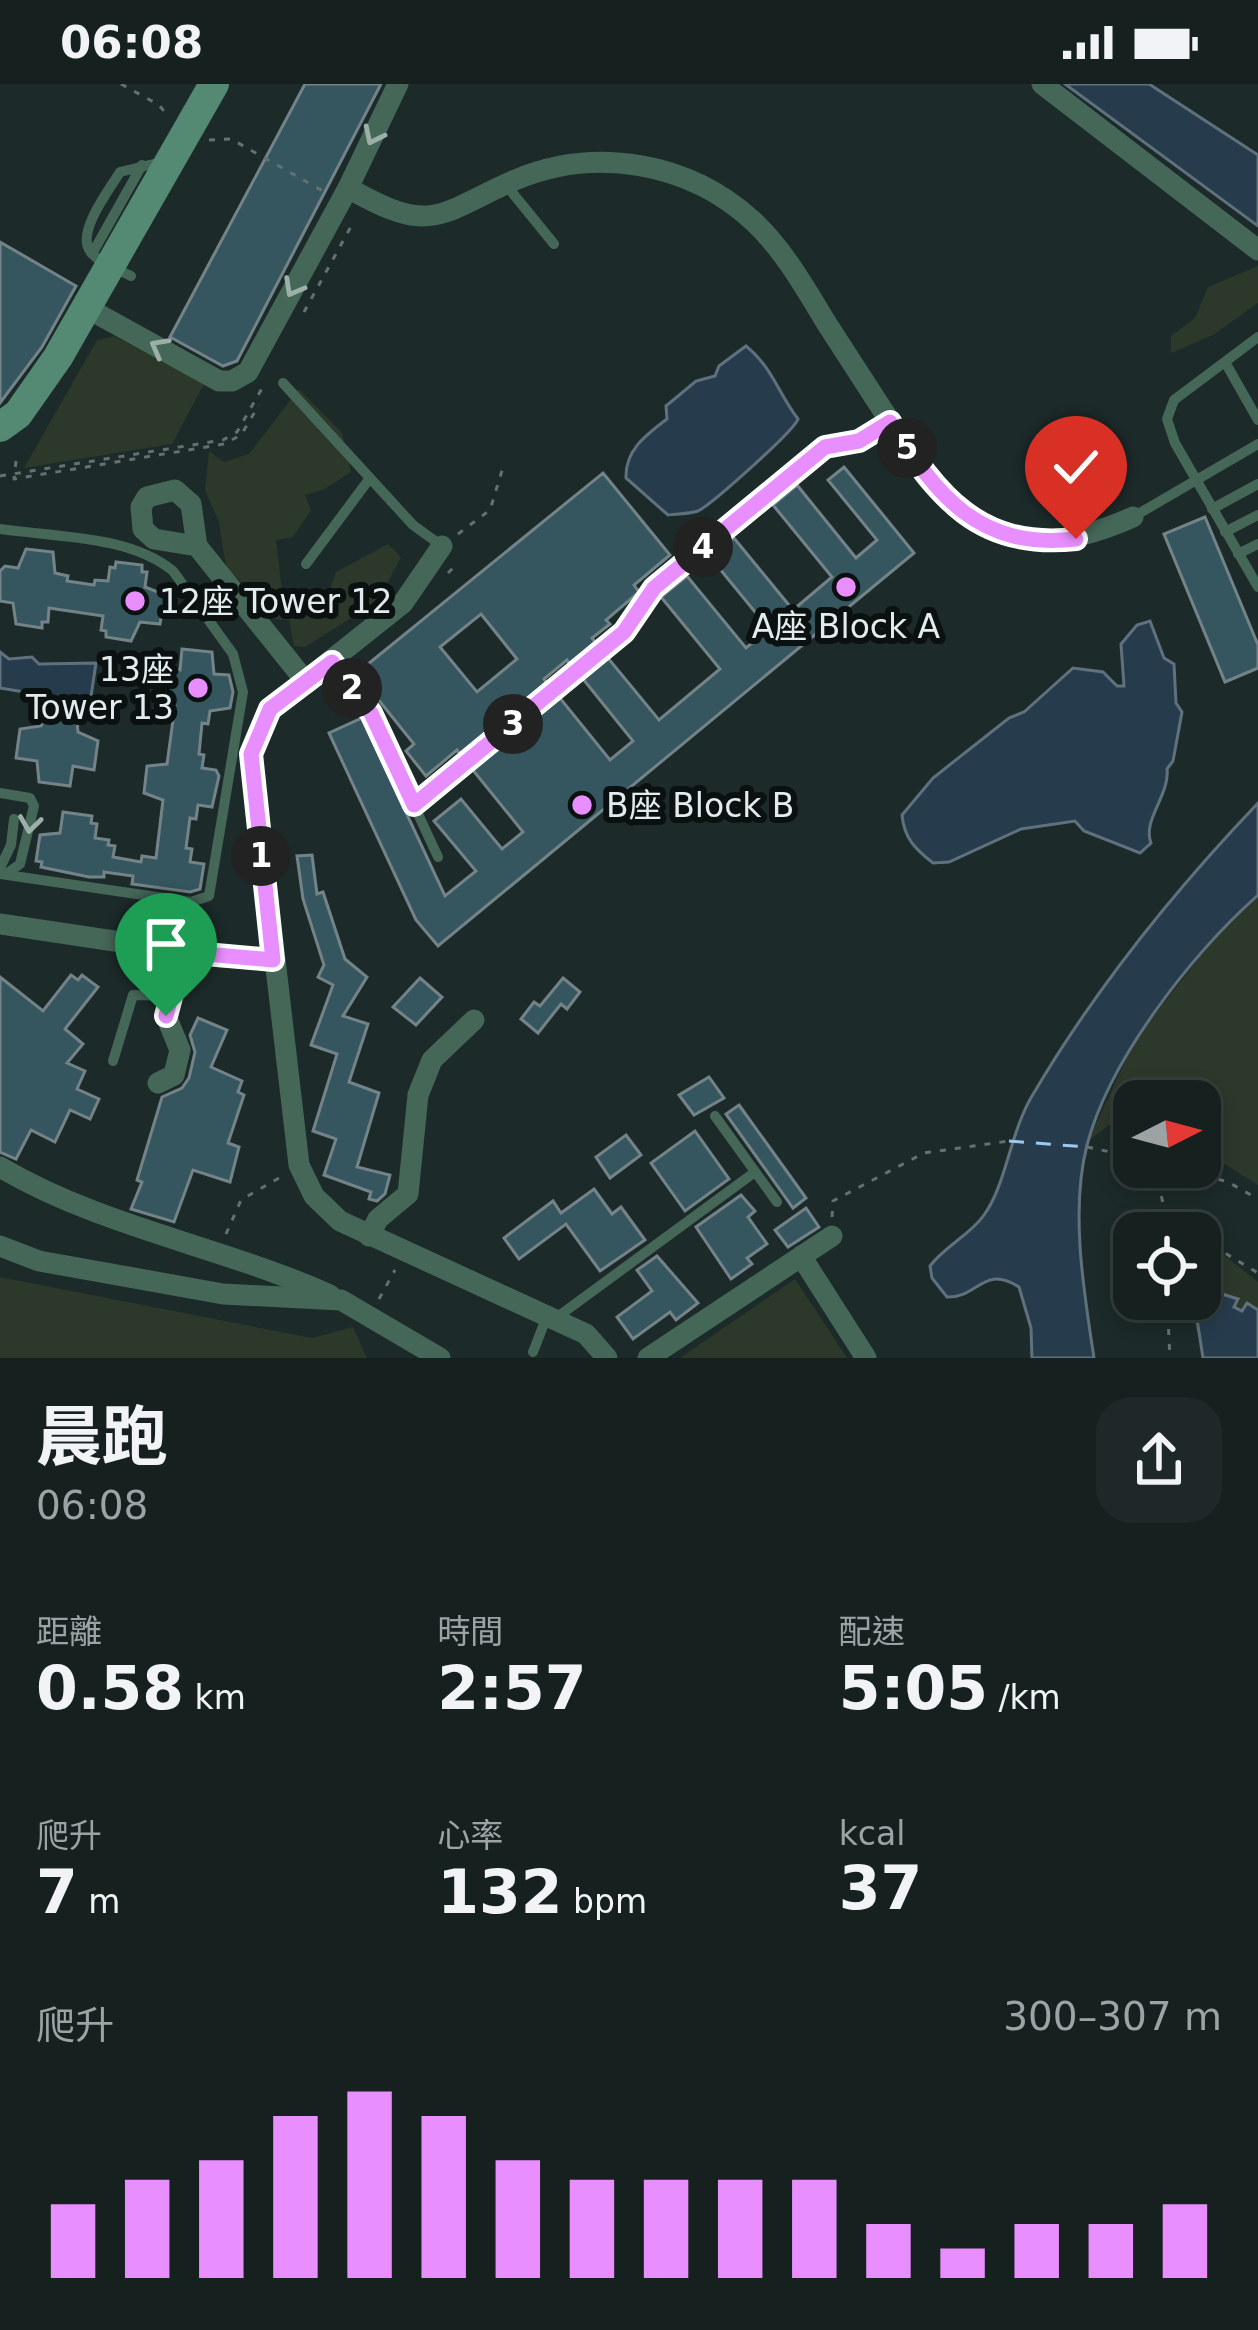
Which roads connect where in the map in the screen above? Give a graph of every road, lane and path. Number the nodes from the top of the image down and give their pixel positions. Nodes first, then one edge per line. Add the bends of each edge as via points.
1 (121, 84) edge
2 (398, 84) edge
3 (1042, 84) edge
4 (206, 88) edge
5 (165, 114) dead end
6 (210, 140) dead end
7 (506, 185) junction
8 (338, 194) junction
9 (350, 230) dead end
10 (554, 244) dead end
11 (1258, 250) edge
12 (79, 305) junction
13 (300, 320) dead end
14 (1258, 337) edge
15 (1225, 362) junction
16 (283, 383) dead end
17 (1258, 420) edge
18 (890, 422) junction
19 (0, 427) edge
20 (1258, 444) edge
21 (166, 454) junction
22 (16, 461) dead end
23 (504, 464) dead end
24 (168, 466) dead end
25 (15, 473) junction
26 (0, 476) edge
27 (370, 478) junction
28 (1196, 480) junction
29 (1258, 484) edge
30 (1212, 509) junction
31 (1258, 515) edge
32 (1133, 517) joint
33 (0, 529) edge
34 (1225, 532) junction
35 (1258, 544) edge
36 (197, 546) dead end
37 (442, 546) junction
38 (1238, 554) junction
39 (306, 564) dead end
40 (458, 564) dead end
41 (1253, 570) edge
42 (440, 581) dead end
43 (1258, 587) edge
44 (332, 662) junction
45 (307, 682) junction
46 (0, 793) edge
47 (414, 805) junction
48 (14, 819) dead end
49 (438, 857) dead end
50 (2, 872) edge
51 (0, 924) edge
52 (183, 952) junction
53 (273, 960) junction
54 (172, 996) junction
55 (474, 1020) dead end
56 (113, 1061) dead end
57 (158, 1083) dead end
58 (715, 1116) dead end
59 (1010, 1141) dead end
60 (1087, 1147) dead end
61 (1113, 1153) edge
62 (0, 1167) edge
63 (291, 1171) dead end
64 (755, 1172) junction
65 (1221, 1180) edge
66 (1258, 1198) edge
67 (777, 1202) dead end
68 (369, 1236) junction
69 (832, 1236) joint
70 (0, 1246) edge
71 (1221, 1251) edge
72 (217, 1255) junction
73 (801, 1256) junction
74 (399, 1262) dead end
75 (1258, 1273) edge
76 (341, 1300) junction
77 (370, 1316) junction
78 (552, 1316) junction
79 (1168, 1320) edge
80 (533, 1352) dead end
81 (440, 1358) edge
82 (607, 1358) edge
83 (648, 1358) edge
84 (866, 1358) edge
85 (1170, 1358) edge

1 - 5 path
2 -> 8 street
3 - 11 street
4 - 12 street via 155,163 111,265
6 - 8 path via 231,139
7 - 8 street via 422,218
7 - 10 lane
7 - 18 street via 551,168 615,162 664,171 722,197 779,249
8 -> 12 street via 240,378 220,381
9 - 13 path
12 - 19 street via 18,414
14 - 15 lane
15 - 17 lane
15 - 28 lane via 1170,408 1169,430
16 - 27 lane
18 - 32 street via 942,495 1010,537 1076,539
18 - 47 lane via 818,453 654,588 624,632
20 - 28 lane
21 - 24 path
21 - 25 path via 14,479
21 - 25 path via 233,440 256,404 224,440
22 - 25 path
23 - 37 path via 490,509
25 - 26 path
27 - 37 lane
27 - 39 lane
28 - 30 lane
28 - 32 lane
29 - 30 lane
30 - 34 lane
31 - 34 lane
33 - 50 lane via 161,561 233,654 243,692 209,896 191,902
34 - 38 lane
35 - 38 lane
36 - 45 street
37 - 44 street via 403,603
38 - 41 lane
40 - 42 path
41 - 43 lane
44 - 45 street
44 - 47 lane via 371,713
45 - 53 street via 270,709 251,754
46 -> 50 lane via 30,798 34,806 20,864
47 - 49 lane
48 - 50 lane
51 - 52 street
52 - 53 street
52 - 54 street
53 - 68 street via 299,1165 314,1196
54 - 56 lane via 130,999
54 - 57 street via 166,1020 180,1050 174,1075
55 - 68 street via 432,1060 418,1095 408,1195
58 - 64 lane
59 - 69 path via 924,1153 833,1201
60 - 61 path
62 - 72 street via 52,1198
63 - 72 path via 241,1200
64 - 67 lane
64 - 78 lane
65 - 66 path
68 - 78 street
69 - 73 street
70 - 76 street via 39,1261 223,1294
71 - 75 path
72 - 76 street
73 - 83 street
73 - 84 street
74 - 77 path
76 - 77 street
77 - 81 street
78 - 80 lane
78 - 82 street via 586,1334
79 - 85 path

